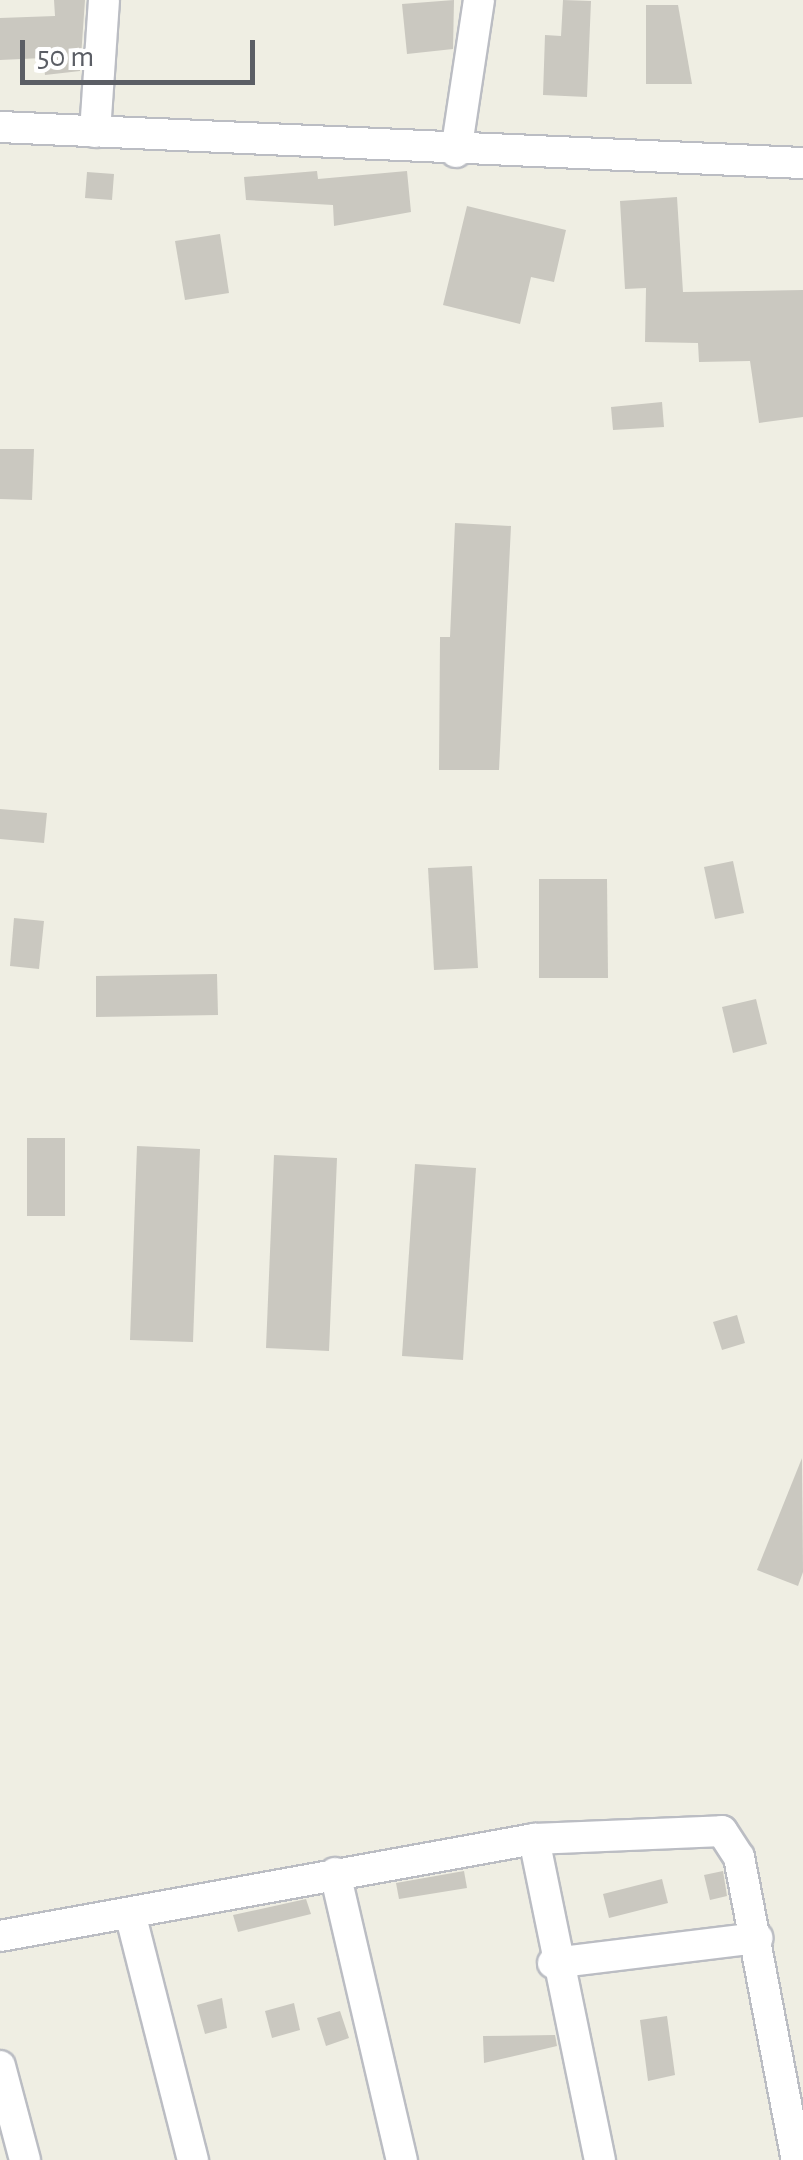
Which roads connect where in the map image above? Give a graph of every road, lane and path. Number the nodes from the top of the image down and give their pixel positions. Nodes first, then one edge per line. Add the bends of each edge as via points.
1 (104, 0) edge
2 (479, 0) edge
3 (0, 127) edge
4 (95, 132) junction
5 (456, 152) junction
6 (803, 164) edge
7 (534, 1839) junction
8 (334, 1873) junction
9 (130, 1913) junction
10 (0, 1936) edge
11 (757, 1938) junction
12 (552, 1963) junction
13 (0, 2066) edge
14 (26, 2160) edge
15 (193, 2160) edge
16 (402, 2160) edge
17 (600, 2160) edge
18 (797, 2160) edge

1 - 4 street
2 - 5 street
3 - 4 street
4 - 5 street
5 - 6 street
7 - 8 street
7 - 11 street via 722,1832 739,1857
7 - 12 street
8 - 9 street
8 - 16 street
9 - 10 street
9 - 15 street
11 - 12 street
11 - 18 street
12 - 17 street
13 - 14 street

